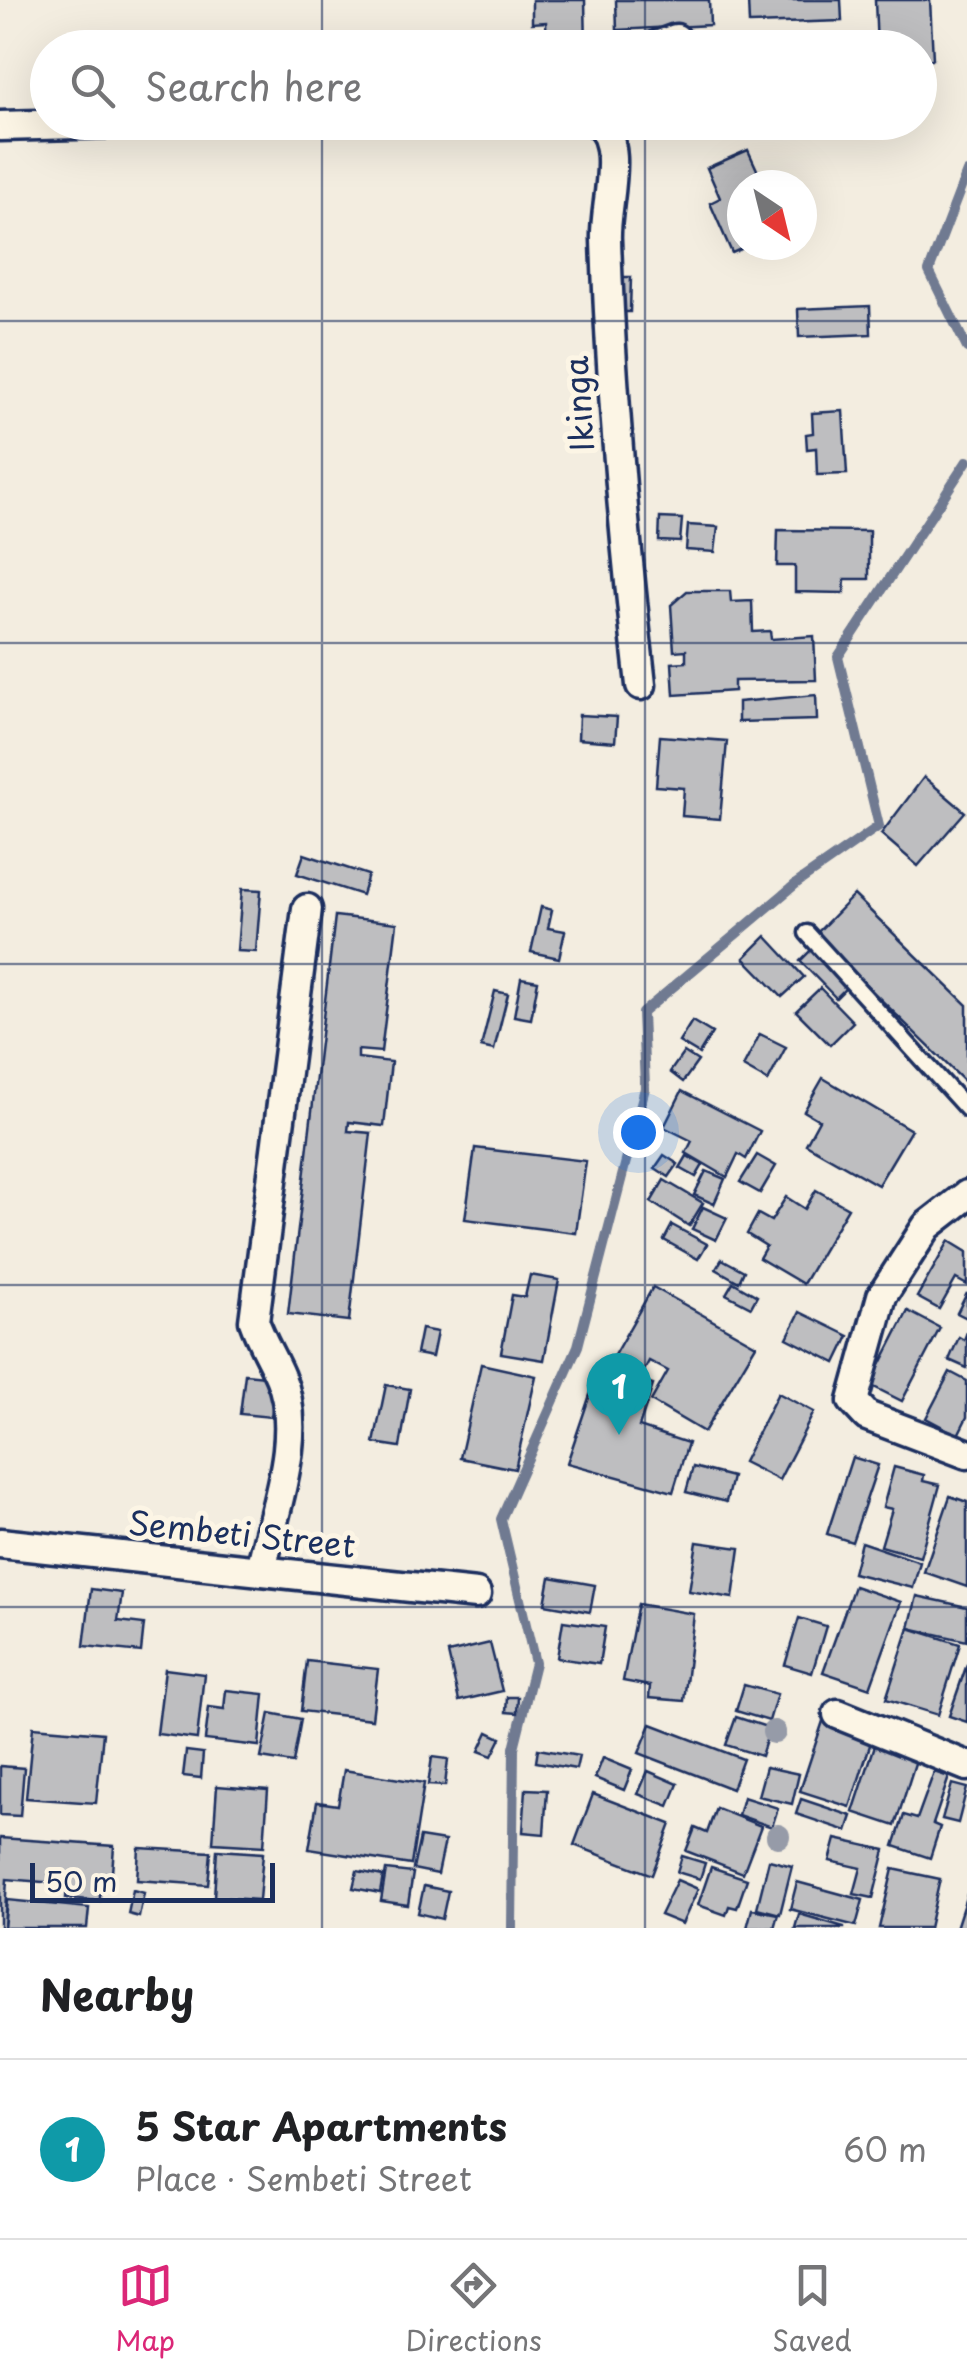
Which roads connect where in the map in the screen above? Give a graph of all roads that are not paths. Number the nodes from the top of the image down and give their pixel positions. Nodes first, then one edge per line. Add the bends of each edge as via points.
1 (30, 125) edge
2 (0, 126) edge
3 (609, 140) edge
4 (642, 685) dead end
5 (307, 909) dead end
6 (807, 933) dead end
7 (967, 1109) edge
8 (967, 1195) edge
9 (967, 1454) edge
10 (0, 1543) edge
11 (261, 1570) junction
12 (476, 1594) dead end
13 (838, 1714) dead end
14 (967, 1766) edge

1 - 2 street
3 - 4 street, Ikinga via 611,388
5 - 11 street via 254,1321 281,1378 290,1430
6 - 7 lane
8 - 9 street via 927,1226 882,1296 853,1400 867,1416
10 - 11 street, Sembeti Street
11 - 12 street, Sembeti Street
13 - 14 street

